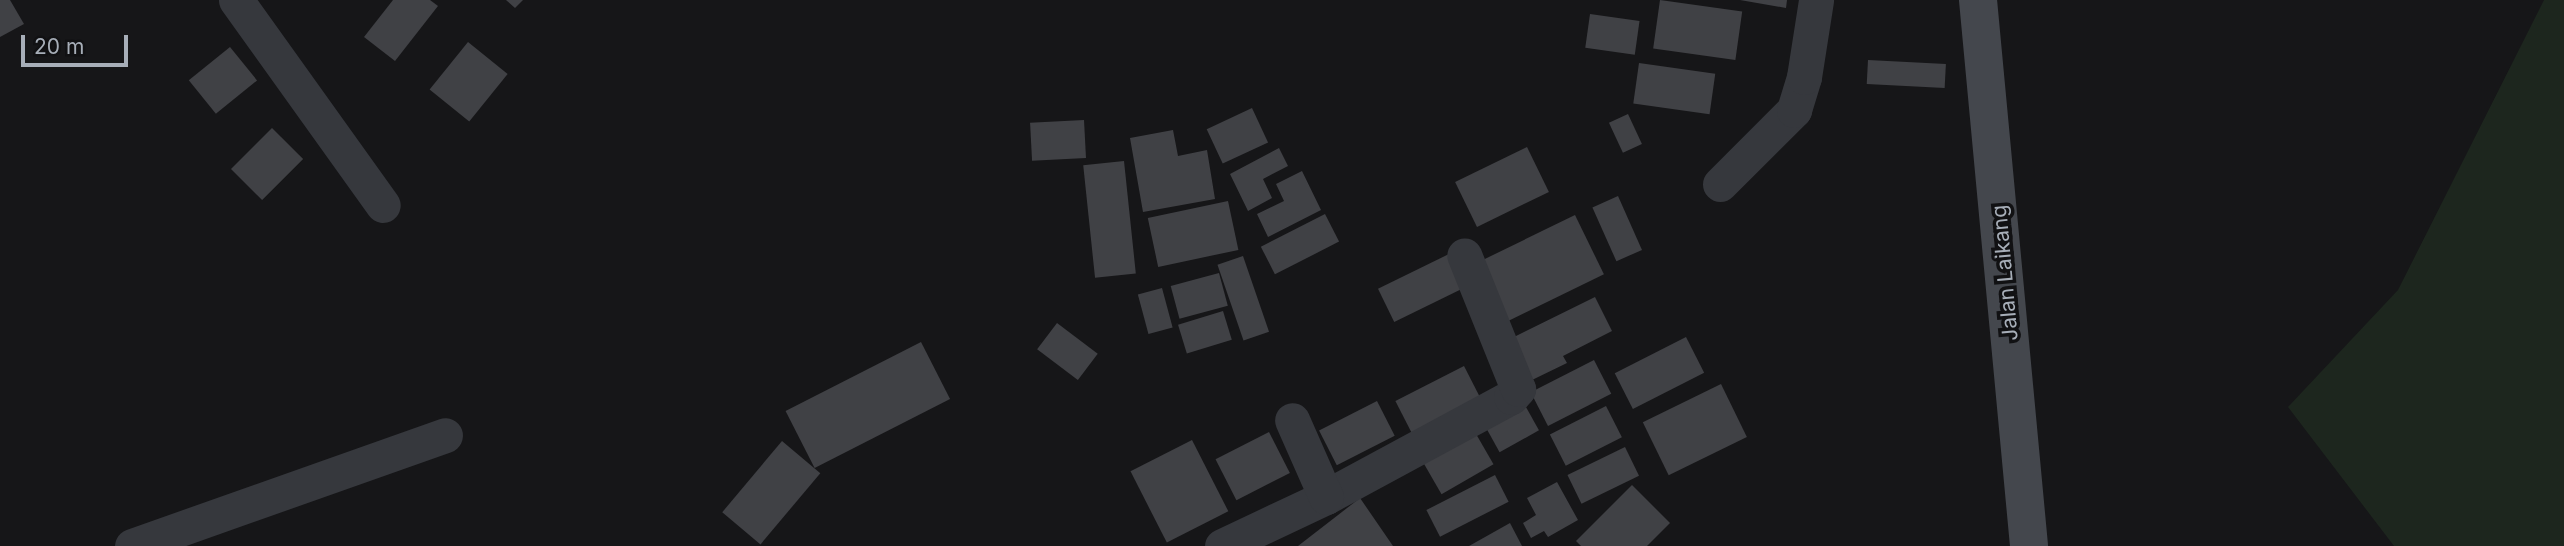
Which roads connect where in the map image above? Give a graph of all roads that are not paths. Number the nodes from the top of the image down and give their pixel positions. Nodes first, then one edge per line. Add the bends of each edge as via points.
1 (236, 0) edge
2 (1816, 0) edge
3 (1978, 0) edge
4 (1720, 184) dead end
5 (383, 205) dead end
6 (1464, 255) dead end
7 (1292, 420) dead end
8 (445, 435) dead end
9 (1326, 497) junction
10 (132, 546) edge
11 (1222, 546) edge
12 (2029, 546) edge

1 - 5 street
2 - 4 street via 1794,110
3 - 12 main road, Jalan Laikang
6 - 9 street via 1518,388
7 - 9 street
8 - 10 street
9 - 11 street

